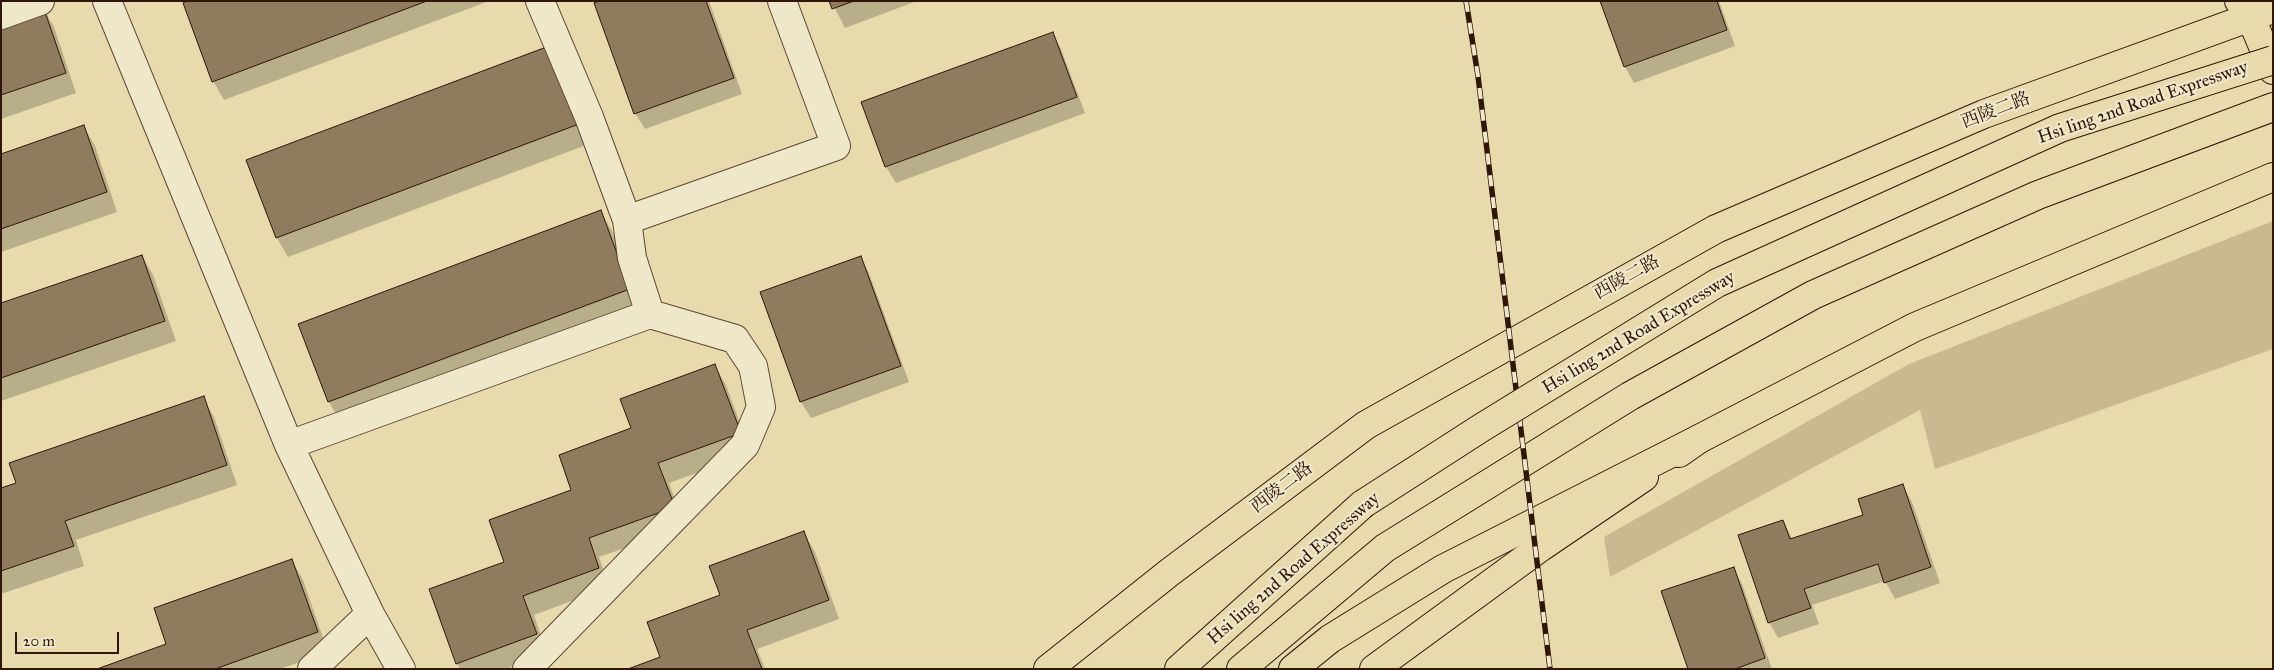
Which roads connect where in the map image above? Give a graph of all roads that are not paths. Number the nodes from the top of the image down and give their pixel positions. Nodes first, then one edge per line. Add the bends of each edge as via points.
1 (40, 1) edge
2 (107, 1) edge
3 (540, 1) edge
4 (782, 1) edge
5 (2254, 10) edge
6 (1, 15) edge
7 (2273, 60) edge
8 (2273, 70) edge
9 (2273, 107) edge
10 (2273, 177) edge
11 (627, 220) junction
12 (650, 314) junction
13 (1699, 439) junction
14 (289, 445) junction
15 (370, 614) junction
16 (312, 669) edge
17 (401, 669) edge
18 (527, 669) edge
19 (1048, 669) edge
20 (1179, 669) edge
21 (1241, 669) edge
22 (1293, 669) edge
23 (1374, 669) edge

1 - 6 street
2 - 14 street
3 - 11 street via 589,117
4 - 11 street via 836,146
5 - 8 main road
5 - 19 main road, 西陵二路 via 1984,114 1716,229 1366,425 1170,572
7 - 20 main road, Hsi ling 2nd Road Expressway, bridge via 2060,128 1716,283 1362,504
9 - 21 main road via 2038,195 1813,295 1630,396 1386,548
10 - 13 main road via 1915,327
11 - 12 street via 632,258
12 - 14 street
12 - 18 street via 735,339 753,366 761,407 745,445
13 - 22 main road via 1443,569 1330,639
13 - 23 main road via 1541,547
14 - 15 street
15 - 16 street
15 - 17 street

